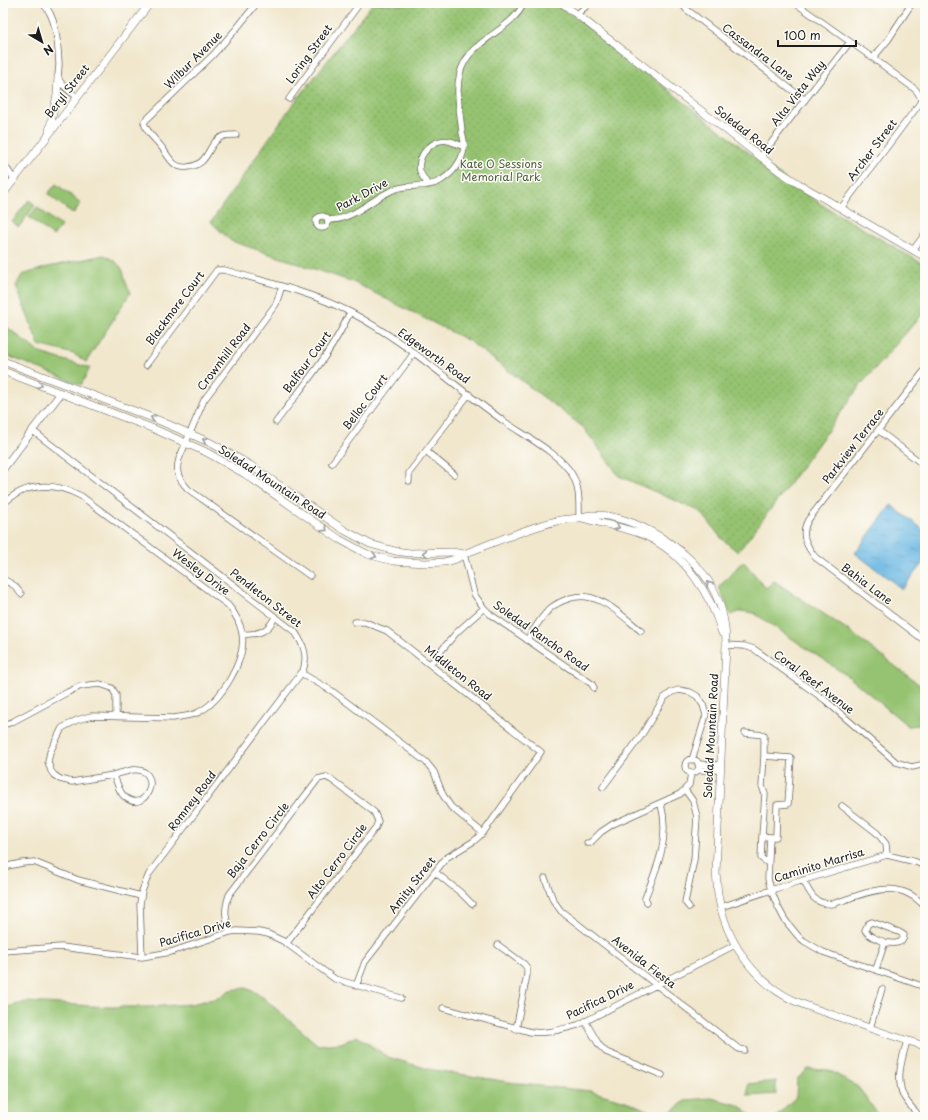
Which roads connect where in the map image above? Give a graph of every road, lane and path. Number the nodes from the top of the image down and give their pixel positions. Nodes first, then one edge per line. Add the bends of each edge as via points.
1 (150, 3) edge
2 (256, 3) edge
3 (360, 3) edge
4 (524, 3) edge
5 (562, 3) edge
6 (590, 3) edge
7 (682, 3) edge
8 (795, 3) edge
9 (912, 3) edge
10 (45, 4) edge
11 (577, 14) junction
12 (850, 42) junction
13 (873, 58) junction
14 (58, 76) junction
15 (77, 97) junction
16 (289, 99) dead end
17 (804, 100) junction
18 (48, 134) junction
19 (236, 135) dead end
20 (464, 147) junction
21 (761, 156) junction
22 (3, 163) edge
23 (14, 179) junction
24 (428, 185) junction
25 (3, 194) edge
26 (841, 208) junction
27 (328, 220) dead end
28 (925, 234) edge
29 (912, 250) junction
30 (925, 257) edge
31 (224, 270) joint
32 (282, 286) junction
33 (350, 312) junction
34 (414, 353) junction
35 (3, 361) edge
36 (146, 365) dead end
37 (925, 370) edge
38 (3, 371) edge
39 (64, 384) junction
40 (62, 393) junction
41 (469, 394) junction
42 (276, 422) dead end
43 (878, 430) junction
44 (32, 431) junction
45 (189, 433) junction
46 (185, 443) junction
47 (426, 451) junction
48 (332, 463) dead end
49 (925, 466) edge
50 (3, 469) edge
51 (454, 474) dead end
52 (409, 481) dead end
53 (3, 504) edge
54 (580, 518) junction
55 (804, 537) joint
56 (464, 554) junction
57 (310, 576) dead end
58 (3, 579) edge
59 (21, 594) dead end
60 (484, 608) junction
61 (275, 617) junction
62 (355, 622) dead end
63 (641, 631) dead end
64 (242, 634) junction
65 (527, 640) junction
66 (925, 641) edge
67 (726, 645) junction
68 (430, 664) junction
69 (301, 673) junction
70 (594, 688) dead end
71 (116, 716) junction
72 (3, 725) edge
73 (745, 733) dead end
74 (542, 752) joint
75 (764, 756) junction
76 (692, 760) junction
77 (698, 764) junction
78 (925, 764) edge
79 (720, 768) junction
80 (698, 770) junction
81 (692, 773) junction
82 (113, 775) junction
83 (332, 780) joint
84 (602, 787) dead end
85 (685, 790) junction
86 (661, 804) junction
87 (842, 806) dead end
88 (483, 833) junction
89 (762, 836) junction
90 (770, 837) junction
91 (587, 843) dead end
92 (887, 855) junction
93 (768, 863) junction
94 (925, 866) edge
95 (3, 867) edge
96 (435, 872) junction
97 (545, 878) dead end
98 (803, 880) junction
99 (771, 890) junction
100 (141, 896) junction
101 (647, 902) dead end
102 (472, 904) dead end
103 (689, 907) dead end
104 (720, 907) junction
105 (925, 907) edge
106 (230, 932) junction
107 (885, 942) junction
108 (286, 944) junction
109 (498, 945) dead end
110 (735, 945) junction
111 (3, 951) edge
112 (142, 957) junction
113 (876, 969) junction
114 (656, 984) junction
115 (356, 986) junction
116 (925, 987) edge
117 (882, 989) dead end
118 (400, 998) dead end
119 (443, 1008) dead end
120 (585, 1021) junction
121 (516, 1028) junction
122 (870, 1028) junction
123 (907, 1041) junction
124 (925, 1046) edge
125 (744, 1050) dead end
126 (662, 1075) dead end
127 (920, 1117) edge

1 - 15 main road, Beryl Street
2 - 19 street, Wilbur Avenue via 213,56 144,122 145,128 172,162 183,168 203,162 214,143 223,136
3 - 16 street, Loring Street
4 - 20 street, Park Drive via 516,15 464,62 458,86
5 - 11 main road, Soledad Road
6 - 11 street
7 - 17 street, Cassandra Lane via 686,9
8 - 12 street
9 - 13 street
10 - 14 street via 55,25
11 - 21 main road, Soledad Road
12 - 13 street
12 - 17 street, Alta Vista Way
13 - 26 street, Archer Street via 916,90 921,98 920,103
14 - 15 street via 61,83
14 - 18 main road
15 - 18 main road, Beryl Street
17 - 21 street, Alta Vista Way
18 - 23 main road, Beryl Street
20 - 24 street, Park Drive via 459,162 451,173
20 - 24 street via 443,140 424,152 420,171
21 - 26 main road, Soledad Road via 779,171
22 - 23 street
23 - 25 main road, Beryl Street
24 - 27 street, Park Drive via 399,187 355,213
26 - 29 main road, Soledad Road
28 - 29 street
29 - 30 main road, Soledad Road
31 - 32 street, Edgeworth Road
31 - 36 street, Blackmore Court via 215,271
32 - 33 street, Edgeworth Road
32 - 45 street, Crownhill Road via 276,304 204,400
33 - 34 street, Edgeworth Road
33 - 42 street, Balfour Court via 332,346
34 - 41 street, Edgeworth Road
34 - 48 street, Belloc Court
35 - 39 main road, Soledad Mountain Road
37 - 43 street, Parkview Terrace
38 -> 40 main road, Soledad Mountain Road
39 - 40 street
45 -> 39 main road, Soledad Mountain Road
40 - 44 main road
40 - 46 main road, Soledad Mountain Road
41 - 47 street
41 - 54 street, Edgeworth Road via 504,422 561,460 573,475 578,488
43 - 49 street
43 - 55 street, Parkview Terrace via 808,520 804,526
44 - 50 main road
44 - 61 street, Pendleton Street
45 - 46 street, Crownhill Road
56 -> 45 main road, Soledad Mountain Road via 410,553 370,544 344,530 250,465
46 -> 56 main road, Soledad Mountain Road via 245,474 339,539 367,554 393,561 425,563 444,562
46 - 57 street via 177,466 178,476 188,489
47 - 51 street
47 - 52 street via 408,473
53 - 64 street, Wesley Drive via 25,490 40,486 70,490 228,605
54 - 56 main road, Soledad Mountain Road via 548,524
54 -> 67 main road via 617,526 645,536 674,556 705,591 713,606
67 -> 54 main road, Soledad Mountain Road via 724,620 712,587 677,548 639,525 627,521 591,515
55 - 66 street, Bahia Lane via 806,545 815,557
56 - 60 street, Soledad Rancho Road via 474,594
58 - 59 street via 15,586
60 - 65 street, Soledad Rancho Road via 490,615
60 - 68 street via 457,632
61 - 64 street via 261,632 252,635
61 - 69 street, Pendleton Street via 295,632 302,642 305,664
62 - 68 street, Middleton Road via 365,622 387,631
63 - 65 street via 601,600 584,596 557,603 545,613
64 - 71 street, Wesley Drive via 241,652 229,682 213,702 198,712 186,717 173,718
65 - 70 street, Soledad Rancho Road via 592,684
67 - 78 street, Coral Reef Avenue via 754,649 826,700 896,762 912,766
67 - 79 main road, Soledad Mountain Road
68 - 74 street, Middleton Road
69 - 88 street via 332,691 426,762 434,772 443,795 451,806
69 - 100 street, Romney Road via 149,874
71 - 72 street via 116,695 112,688 100,684 81,686
71 - 82 street, Wesley Drive via 91,716 66,724 58,733 48,762 54,775 72,782
73 - 75 street via 764,735
74 - 88 street, Amity Street
75 - 89 street
75 - 90 street via 791,758 788,804 777,806 776,837
76 - 77 street
76 - 81 street via 688,761 686,767 687,771
76 - 84 street via 706,715 697,696 680,690 664,698 641,736
77 - 79 street
77 - 80 street
79 - 80 street
79 - 104 main road, Soledad Mountain Road via 716,873
80 - 81 street
81 - 85 street
82 - 82 street via 120,792 127,799 137,801 149,792 149,780 142,772 132,770
83 - 106 street, Baja Cerro Circle via 326,776 318,779 229,895 225,918
83 - 108 street, Alto Cerro Circle via 374,812 378,821
85 - 86 street
85 - 103 street via 693,801 697,817 694,860 685,902
86 - 91 street via 613,824
86 - 101 street via 664,817 663,846 658,868 645,898
87 - 92 street via 877,833 886,844
88 - 96 street, Amity Street via 446,858
89 - 90 street
89 - 93 street via 761,858
90 - 93 street
92 - 94 street, Caminito Marrisa
92 - 98 street, Caminito Marrisa
93 - 99 street
95 - 100 street via 34,862 78,880
96 - 102 street
96 - 115 street, Amity Street via 365,962
97 - 114 street, Avenida Fiesta via 553,900 561,911
98 - 99 street, Caminito Marrisa
98 - 105 street via 812,896 818,902 826,904 878,889 892,888 908,892 918,898
99 - 104 street, Caminito Marrisa
99 - 113 street via 785,920 804,941 822,952
100 - 112 street, Romney Road
104 - 110 main road, Soledad Mountain Road
106 - 108 street, Pacifica Drive via 260,932
106 - 112 street, Pacifica Drive via 171,952
107 - 107 street via 901,943 904,935 872,922 868,924 865,930 867,934
107 - 113 street
108 - 115 street, Pacifica Drive via 335,979
109 - 121 street via 527,968 528,975
110 - 114 street, Pacifica Drive
110 - 122 main road, Soledad Mountain Road via 769,985 789,998
111 - 112 street, Pacifica Drive via 61,947
113 - 116 street
114 - 120 street, Pacifica Drive
114 - 125 street, Avenida Fiesta via 739,1049
115 - 118 street, Pacifica Drive
117 - 122 street
119 - 121 street, Pacifica Drive
120 - 121 street, Pacifica Drive via 556,1031 541,1033
120 - 126 street via 606,1052
122 - 123 main road, Soledad Mountain Road
123 - 124 main road, Soledad Mountain Road
123 - 127 street via 900,1063 899,1078 904,1096

